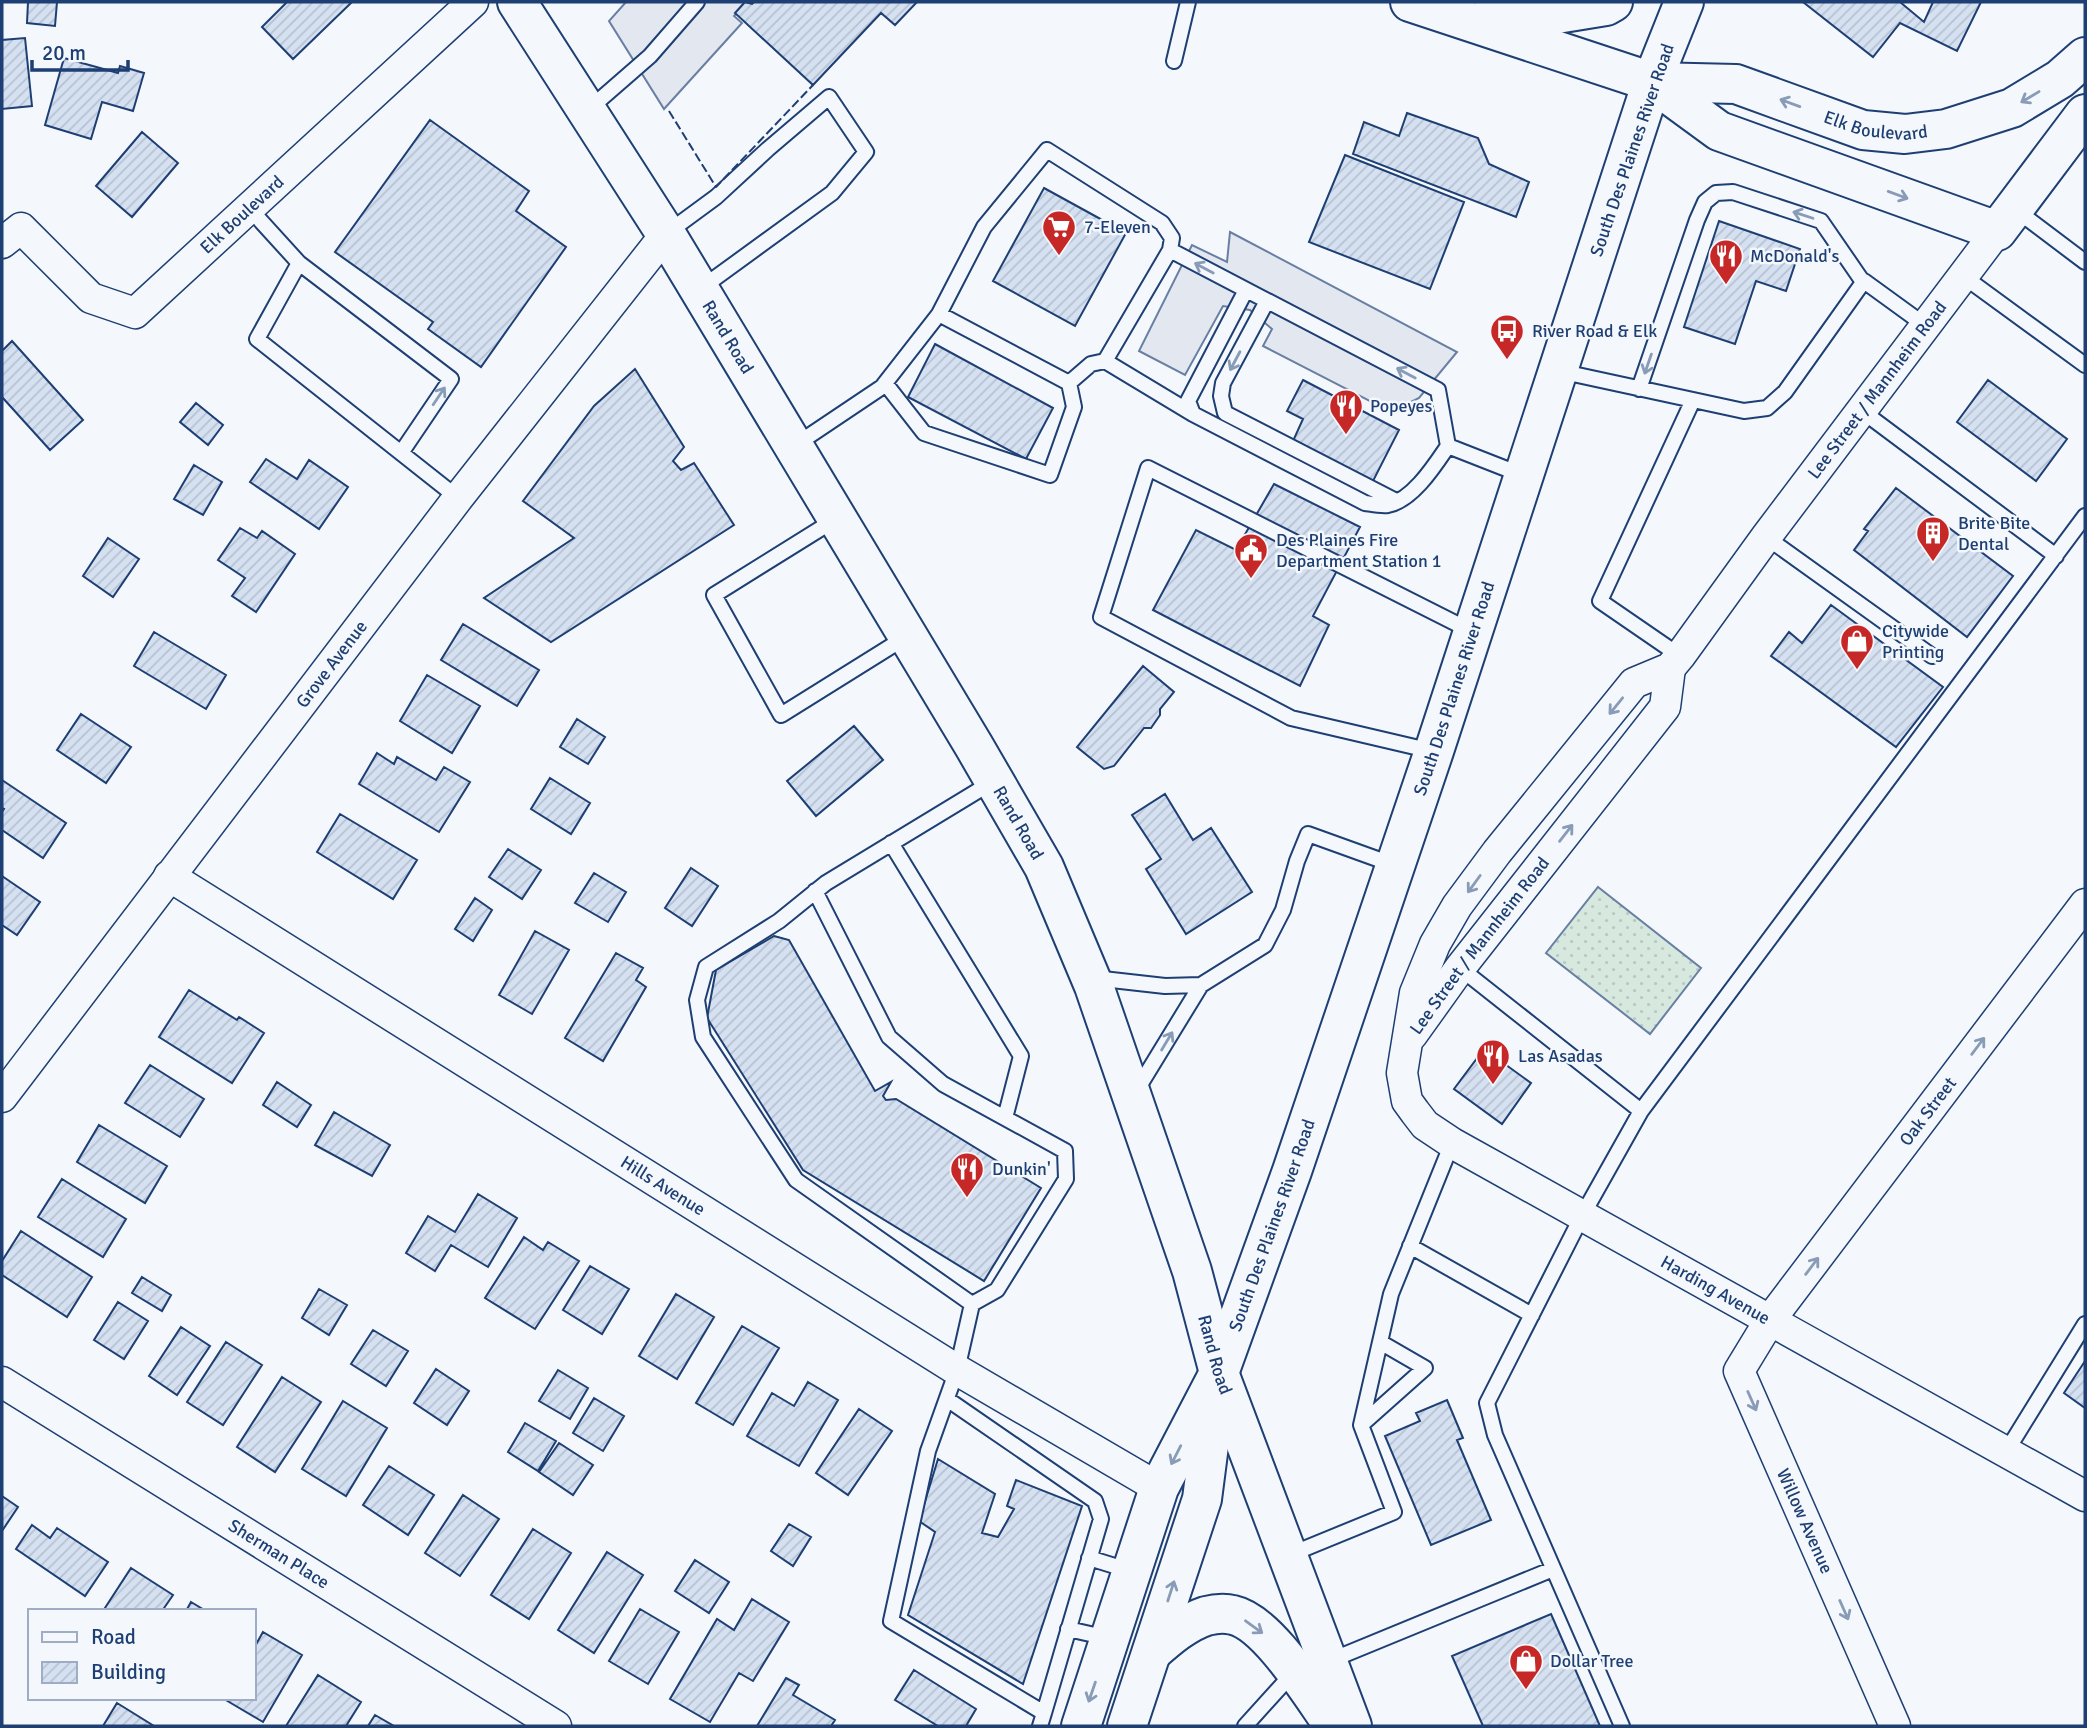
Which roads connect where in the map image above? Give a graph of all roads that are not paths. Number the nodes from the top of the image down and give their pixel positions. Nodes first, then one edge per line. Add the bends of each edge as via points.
1 (473, 2) edge
2 (517, 2) edge
3 (697, 2) edge
4 (1188, 2) edge
5 (1410, 2) edge
6 (1612, 2) edge
7 (1684, 2) edge
8 (1455, 16) junction
9 (2085, 58) edge
10 (1174, 61) dead end
11 (1652, 82) junction
12 (587, 111) junction
13 (2085, 114) edge
14 (249, 208) junction
15 (2006, 220) junction
16 (666, 234) junction
17 (2, 243) edge
18 (1170, 250) junction
19 (2085, 262) edge
20 (299, 263) junction
21 (1963, 276) junction
22 (1863, 282) junction
23 (699, 290) junction
24 (1246, 290) junction
25 (1267, 301) junction
26 (939, 314) junction
27 (1926, 326) junction
28 (1105, 361) junction
29 (2085, 365) edge
30 (1558, 371) junction
31 (885, 383) junction
32 (1069, 383) junction
33 (1639, 388) junction
34 (1693, 400) junction
35 (1861, 411) junction
36 (1193, 414) junction
37 (793, 446) junction
38 (1448, 446) junction
39 (401, 453) junction
40 (1523, 476) junction
41 (458, 498) junction
42 (1396, 501) junction
43 (2085, 516) edge
44 (837, 518) junction
45 (1766, 537) junction
46 (2056, 556) junction
47 (1472, 632) junction
48 (907, 636) junction
49 (1932, 656) dead end
50 (1675, 662) junction
51 (1434, 751) junction
52 (994, 781) junction
53 (891, 843) junction
54 (1395, 866) junction
55 (169, 876) junction
56 (815, 891) junction
57 (2085, 904) edge
58 (1460, 968) junction
59 (1090, 977) junction
60 (1201, 985) junction
61 (1405, 1044) junction
62 (2, 1097) edge
63 (1132, 1097) junction
64 (1641, 1111) junction
65 (1005, 1118) junction
66 (1452, 1143) junction
67 (1582, 1216) junction
68 (1410, 1246) junction
69 (972, 1304) junction
70 (1532, 1315) junction
71 (1770, 1320) junction
72 (2085, 1324) edge
73 (1380, 1342) junction
74 (957, 1370) junction
75 (1219, 1373) junction
76 (2, 1382) edge
77 (947, 1399) junction
78 (1360, 1425) junction
79 (2006, 1452) junction
80 (1159, 1488) junction
81 (2085, 1496) edge
82 (1288, 1555) junction
83 (1089, 1558) junction
84 (1553, 1569) junction
85 (1131, 1571) junction
86 (1068, 1629) junction
87 (1110, 1638) junction
88 (1152, 1652) junction
89 (1311, 1667) junction
90 (1042, 1720) edge
91 (1130, 1725) edge
92 (556, 1726) edge
93 (1081, 1726) edge
94 (1245, 1726) edge
95 (1334, 1726) edge
96 (1352, 1726) edge
97 (1622, 1726) edge
98 (1895, 1726) edge

1 - 14 street, Elk Boulevard
2 - 12 main road, Rand Road
3 - 12 lane via 650,57
4 - 10 lane
5 - 8 main road, Elk Boulevard
6 - 8 main road via 1520,20
7 - 11 main road, South Des Plaines River Road
8 - 11 main road, Elk Boulevard
9 -> 11 main road, Elk Boulevard via 2012,108 1945,129 1905,134 1863,130 1736,84
11 -> 15 main road, Elk Boulevard via 1719,131
11 - 30 main road, South Des Plaines River Road
12 - 16 main road, Rand Road
13 - 15 main road, Lee Street / Mannheim Road
14 - 17 street, Elk Boulevard via 135,313 91,298 21,229
14 - 20 lane
15 - 19 lane
15 - 21 street, Lee Street / Mannheim Road
16 - 23 main road, Rand Road
16 - 23 lane via 716,197 829,97 866,152 832,193
16 - 41 street, Grove Avenue
24 -> 18 lane
18 - 26 lane via 1172,238 1162,223 1047,150 984,227
18 - 28 lane
20 - 39 lane via 257,339
39 -> 20 lane via 451,379
21 - 27 street, Lee Street / Mannheim Road
21 - 29 lane
22 - 27 lane
22 -> 33 lane via 1821,221 1733,192 1716,193 1705,202 1697,220
22 - 34 lane via 1785,392 1767,408 1744,411
23 - 37 main road, Rand Road
24 - 25 lane
24 - 36 lane via 1188,401
38 -> 25 lane via 1438,390
25 -> 42 lane via 1223,383 1225,412
26 - 31 lane
26 - 32 lane
27 - 35 street, Lee Street / Mannheim Road
28 - 32 lane via 1091,364
28 - 36 lane
30 - 33 lane
30 - 40 main road, South Des Plaines River Road
31 - 32 lane via 923,433 1050,475 1074,407
31 - 37 lane
33 - 34 lane
34 - 50 lane via 1600,601
35 - 45 street, Lee Street / Mannheim Road
35 - 46 lane
36 - 42 lane via 1365,503
37 - 44 main road, Rand Road
38 - 40 lane
38 - 42 lane via 1427,477
39 - 41 lane
40 - 47 main road, South Des Plaines River Road
41 - 55 street, Grove Avenue
43 - 46 lane
44 - 48 main road, Rand Road
44 - 48 lane via 714,596 781,715
45 - 49 lane
45 - 50 street, Lee Street / Mannheim Road
46 - 64 lane
47 - 51 main road, South Des Plaines River Road
47 - 51 lane via 1147,468 1101,617 1291,718
48 - 52 main road, Rand Road
58 -> 50 street, Lee Street / Mannheim Road via 1665,707
50 -> 61 street, Lee Street / Mannheim Road via 1634,683 1457,906 1415,993
51 - 54 main road, South Des Plaines River Road
52 - 53 lane
52 - 59 main road, Rand Road via 1044,867
53 - 56 lane
53 - 65 lane via 1021,1056
54 - 60 lane via 1308,834 1283,910 1265,945
54 - 75 main road, South Des Plaines River Road
55 - 62 street, Grove Avenue
55 - 74 street, Hills Avenue
56 - 65 lane via 888,1037 943,1084
56 - 69 lane via 779,921 706,967 697,1000 703,1037 796,1180
71 -> 57 street, Oak Street
58 - 61 street, Lee Street / Mannheim Road
58 - 64 lane
59 - 60 lane via 1165,986
59 - 63 main road, Rand Road
63 -> 60 lane
61 - 66 street, Harding Avenue via 1402,1073 1407,1101 1425,1125
63 - 75 main road, Rand Road via 1192,1271
64 - 67 lane
65 - 69 lane via 1065,1151 1066,1179 997,1290
66 - 67 street, Harding Avenue
66 - 68 lane
67 - 70 lane
67 - 71 street, Harding Avenue
68 - 70 lane
68 - 73 lane via 1391,1294
69 - 74 lane
70 - 84 lane via 1488,1403 1495,1435
71 - 79 street, Harding Avenue
71 -> 98 street, Willow Avenue via 1739,1371
72 - 79 lane
73 - 78 lane
73 - 78 lane via 1425,1368
74 - 77 lane
74 - 80 street, Hills Avenue
75 -> 80 main road, South Des Plaines River Road
75 - 82 main road, Rand Road
88 -> 75 main road, South Des Plaines River Road via 1202,1499
76 - 92 street, Sherman Place
77 - 83 lane via 1095,1501 1101,1519
77 - 90 lane via 928,1451 891,1621
78 - 82 lane via 1394,1512
79 - 81 street, Harding Avenue
80 - 85 main road, South Des Plaines River Road
82 - 89 main road, Rand Road
83 - 85 lane
83 - 86 lane
84 - 89 lane
84 - 97 lane
85 - 87 main road, South Des Plaines River Road
86 - 87 lane
86 - 90 lane
87 -> 93 main road, South Des Plaines River Road
88 -> 89 main road via 1199,1619 1235,1615 1279,1650
88 - 91 main road, South Des Plaines River Road
89 - 94 lane
89 - 95 main road
89 - 96 main road, Rand Road

